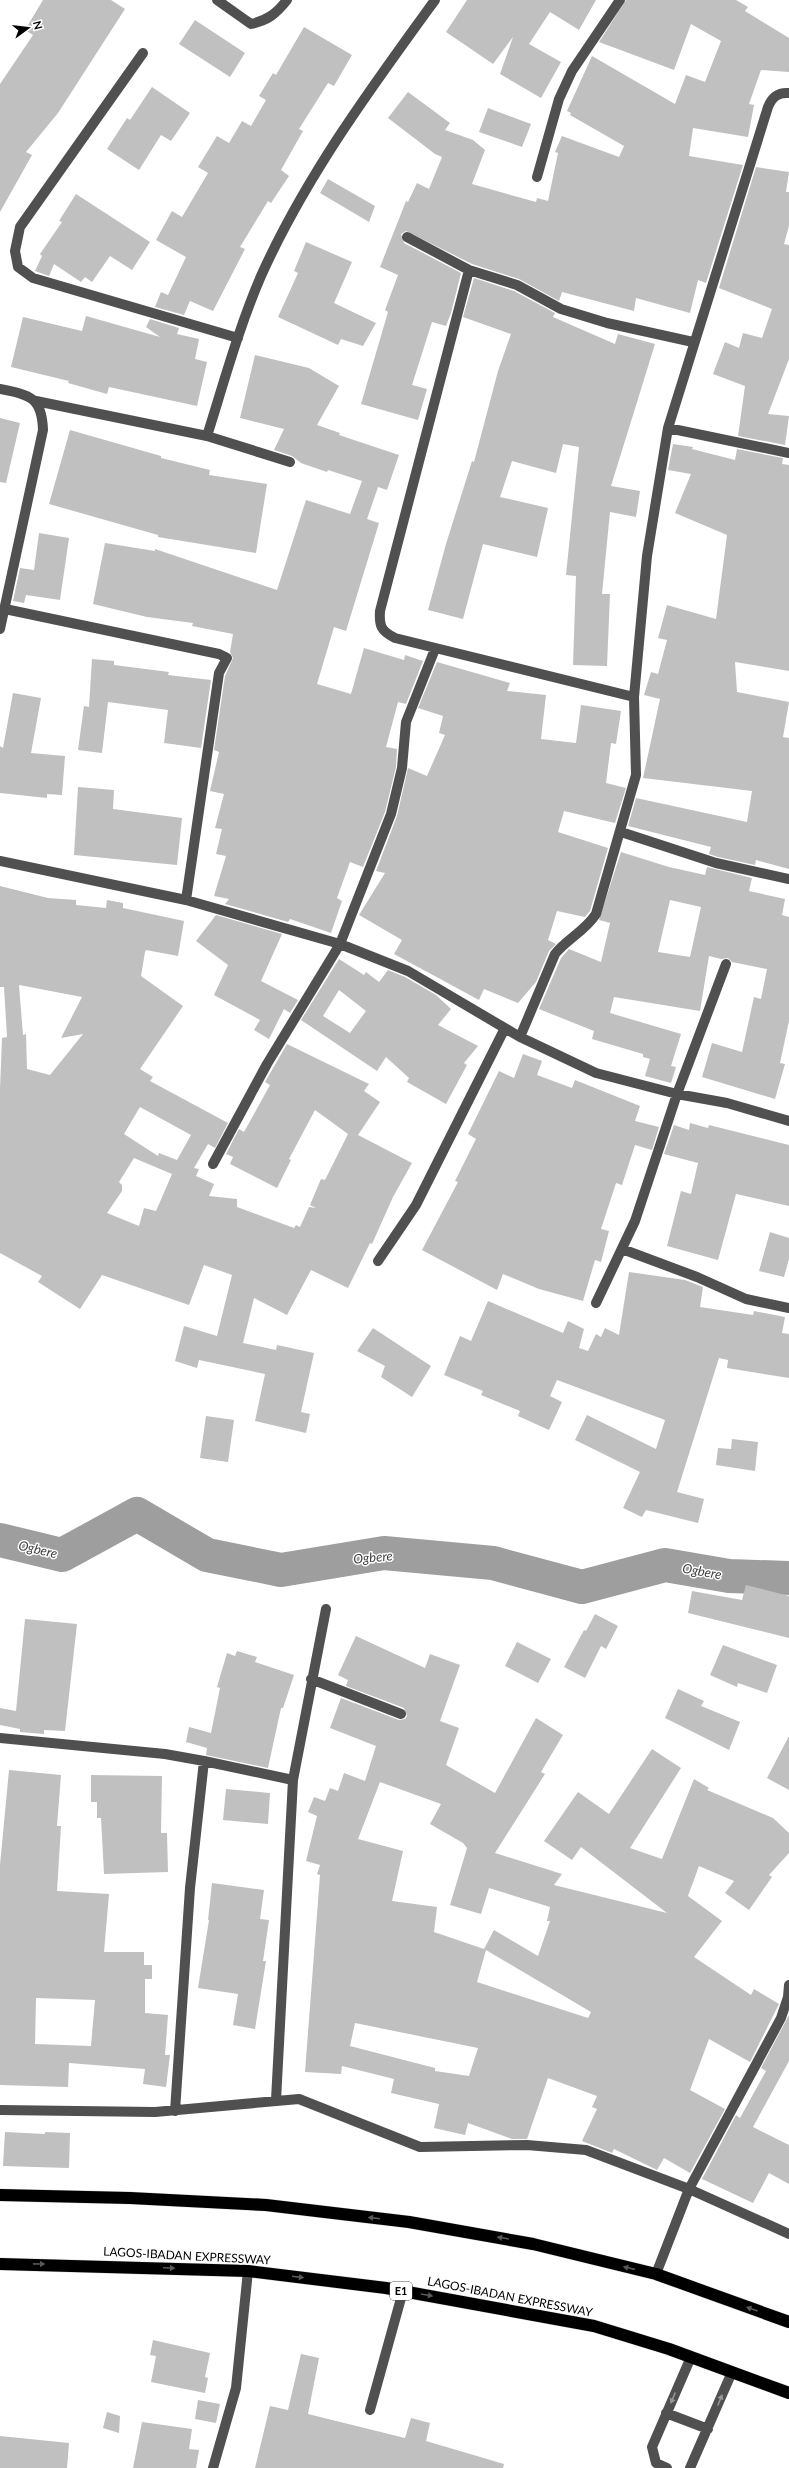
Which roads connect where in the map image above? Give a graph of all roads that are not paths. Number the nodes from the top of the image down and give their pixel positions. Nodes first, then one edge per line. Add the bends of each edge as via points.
1 (217, 0) edge
2 (287, 0) edge
3 (435, 0) edge
4 (620, 0) edge
5 (143, 52) dead end
6 (789, 93) edge
7 (537, 177) dead end
8 (407, 237) dead end
9 (469, 270) junction
10 (238, 338) junction
11 (693, 342) junction
12 (0, 389) edge
13 (36, 401) junction
14 (668, 428) junction
15 (207, 436) junction
16 (789, 453) edge
17 (290, 462) dead end
18 (5, 609) junction
19 (0, 629) edge
20 (435, 649) junction
21 (634, 696) junction
22 (621, 832) junction
23 (0, 861) edge
24 (789, 879) edge
25 (186, 900) junction
26 (340, 944) junction
27 (726, 964) dead end
28 (505, 1028) junction
29 (520, 1037) junction
30 (677, 1094) junction
31 (789, 1121) edge
32 (212, 1164) dead end
33 (622, 1249) junction
34 (378, 1261) dead end
35 (596, 1303) dead end
36 (789, 1308) edge
37 (326, 1609) dead end
38 (311, 1679) junction
39 (401, 1714) dead end
40 (0, 1738) edge
41 (204, 1760) junction
42 (293, 1780) junction
43 (789, 1985) edge
44 (276, 2100) junction
45 (0, 2110) edge
46 (175, 2111) junction
47 (689, 2189) junction
48 (0, 2195) edge
49 (789, 2234) edge
50 (0, 2264) edge
51 (248, 2271) junction
52 (656, 2274) junction
53 (403, 2291) junction
54 (789, 2322) edge
55 (691, 2356) junction
56 (732, 2372) junction
57 (789, 2393) edge
58 (370, 2410) dead end
59 (666, 2413) junction
60 (708, 2429) junction
61 (213, 2468) edge
62 (668, 2468) edge
63 (690, 2468) edge

1 - 2 street via 251,24 265,21 276,14
3 - 10 street via 326,155 262,276
4 - 7 street via 572,71 559,99
5 - 10 street via 20,227 15,251 18,267 33,278
6 - 11 street via 777,95 768,106
8 - 9 street
9 - 11 street via 517,285 561,309 607,323
9 - 20 street via 382,604 379,624 383,632 395,638
10 - 15 street
11 - 14 street
12 - 13 street via 22,393
13 - 15 street
13 - 18 street via 42,415 43,430
14 - 16 street
14 - 21 street via 647,556
15 - 17 street
18 - 19 street
18 - 25 street via 219,654 226,658 219,673
20 - 21 street
20 - 26 street via 406,722 402,768 391,814
21 - 22 street via 636,775
22 - 24 street via 716,863
22 - 29 street via 596,914 590,924 555,954
23 - 25 street
25 - 26 street
26 - 28 street via 408,971
26 - 32 street
27 - 30 street
28 - 29 street
28 - 34 street via 416,1205
29 - 30 street via 596,1073
30 - 31 street via 727,1103
30 - 33 street via 635,1221
33 - 35 street
33 - 36 street via 697,1277 746,1299
37 - 38 street
38 - 39 street
38 - 42 street
40 - 41 street
41 - 42 street
41 - 46 street via 190,1888
42 - 44 street
43 - 47 street via 781,2018
44 - 46 street
44 - 47 street via 299,2098 420,2147 527,2145 586,2150
45 - 46 street
47 - 49 street
47 - 52 street
52 -> 48 highway via 533,2244 401,2221 266,2205
50 -> 51 highway, LAGOS-IBADAN EXPRESSWAY / E1
51 -> 53 highway, LAGOS-IBADAN EXPRESSWAY / E1
51 - 61 street via 236,2388
54 -> 52 highway
53 -> 55 highway, LAGOS-IBADAN EXPRESSWAY / E1 via 594,2326
53 - 58 street
55 - 56 highway, LAGOS-IBADAN EXPRESSWAY / E1
55 -> 59 street
56 - 57 highway, LAGOS-IBADAN EXPRESSWAY / E1
60 -> 56 street
59 - 60 street
59 - 62 street via 652,2447 656,2463
60 - 63 street

